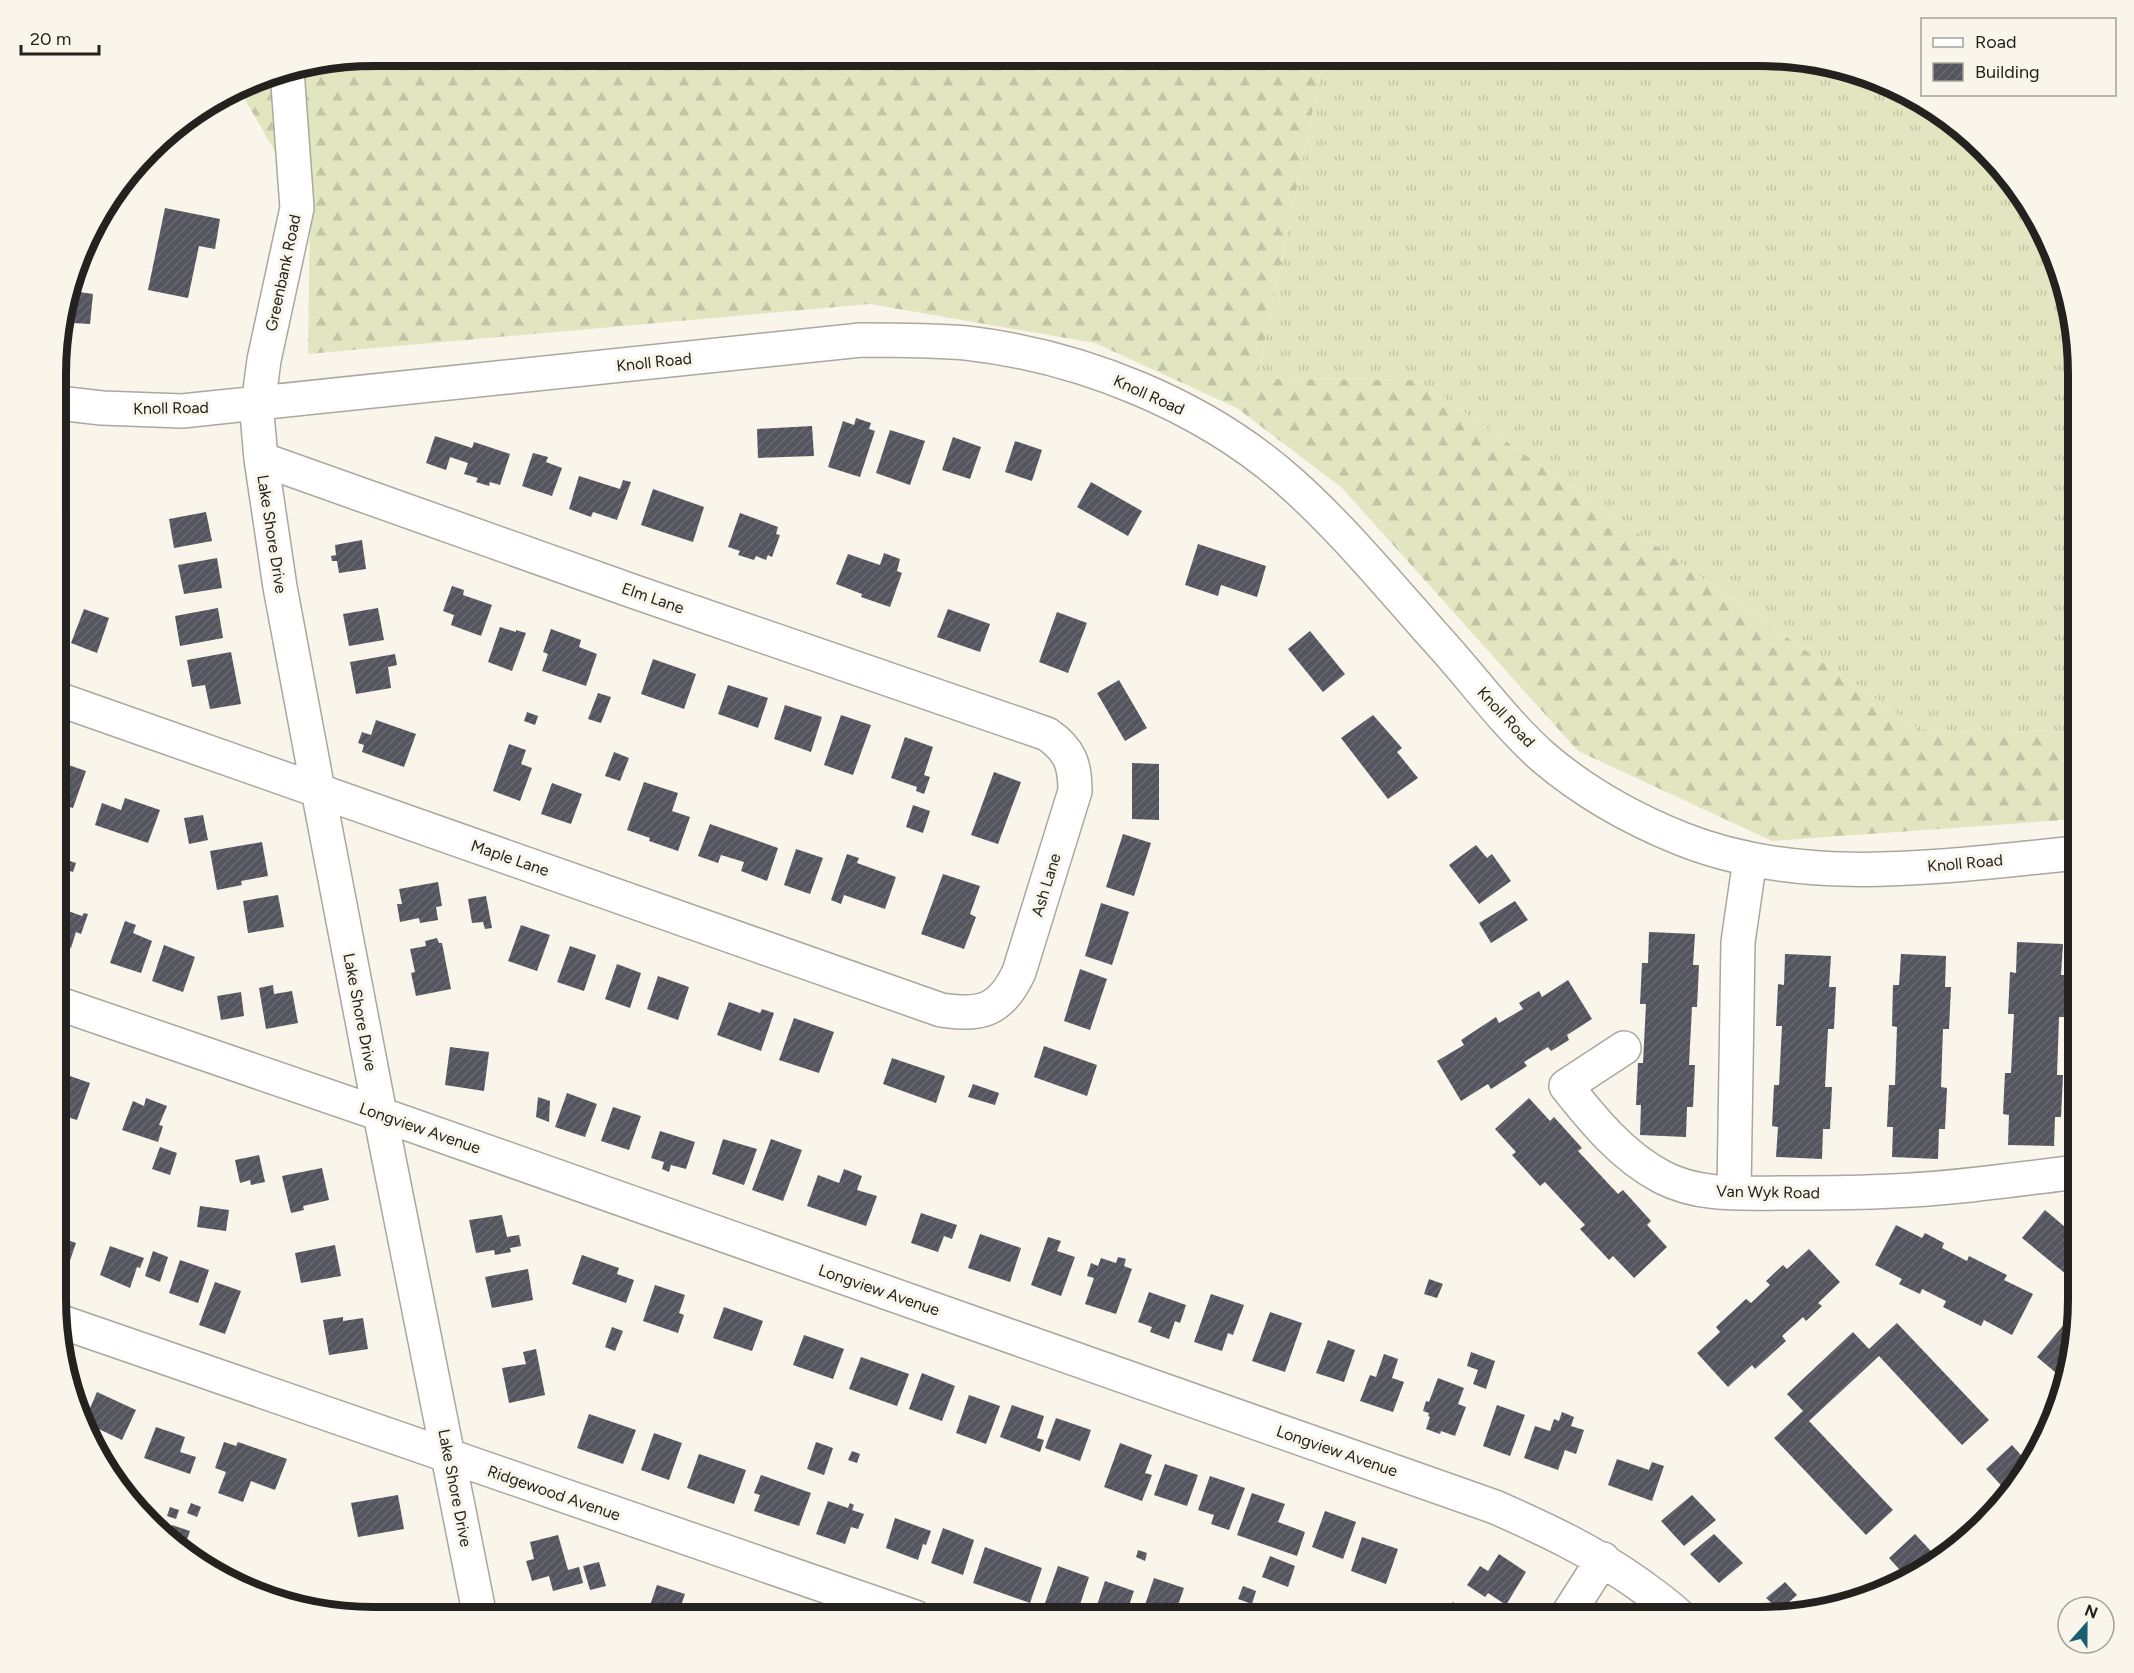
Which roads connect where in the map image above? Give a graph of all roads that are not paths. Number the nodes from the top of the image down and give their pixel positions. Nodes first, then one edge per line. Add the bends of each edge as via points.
1 (288, 79) edge
2 (66, 404) edge
3 (258, 404) junction
4 (261, 459) junction
5 (66, 702) edge
6 (1047, 734) joint
7 (318, 790) junction
8 (2068, 855) edge
9 (1750, 859) junction
10 (66, 1006) edge
11 (963, 1013) joint
12 (1624, 1048) dead end
13 (380, 1114) junction
14 (2068, 1173) edge
15 (1734, 1192) junction
16 (68, 1324) edge
17 (449, 1457) junction
18 (1603, 1559) junction
19 (478, 1607) edge
20 (886, 1607) edge
21 (1572, 1607) edge
22 (1670, 1607) edge

1 - 3 street, Greenbank Road via 297,208
2 - 3 street, Knoll Road via 182,411
3 - 4 street, Lake Shore Drive
3 - 9 street, Knoll Road via 861,340 967,344 1075,365 1138,387 1179,407 1231,437 1288,479 1326,515 1510,723 1543,756 1586,789 1636,819 1684,840
4 - 6 street, Elm Lane
4 - 7 street, Lake Shore Drive
5 - 7 street, Maple Lane
6 - 11 street, Ash Lane via 1069,756 1075,791 1011,988 1000,1001 984,1010
7 - 11 street, Maple Lane via 941,1010
7 - 13 street, Lake Shore Drive
8 - 9 street, Knoll Road via 1840,871
9 - 15 street via 1738,942
10 - 13 street, Longview Avenue
12 - 15 street, Van Wyk Road via 1566,1086 1600,1129 1661,1176 1694,1189
13 - 17 street, Lake Shore Drive
13 - 18 street, Longview Avenue via 1495,1507 1556,1533
14 - 15 street, Van Wyk Road via 1893,1191
16 - 17 street, Ridgewood Avenue
17 - 19 street, Lake Shore Drive
17 - 20 street, Ridgewood Avenue
18 - 21 street
18 - 22 street, Longview Avenue

